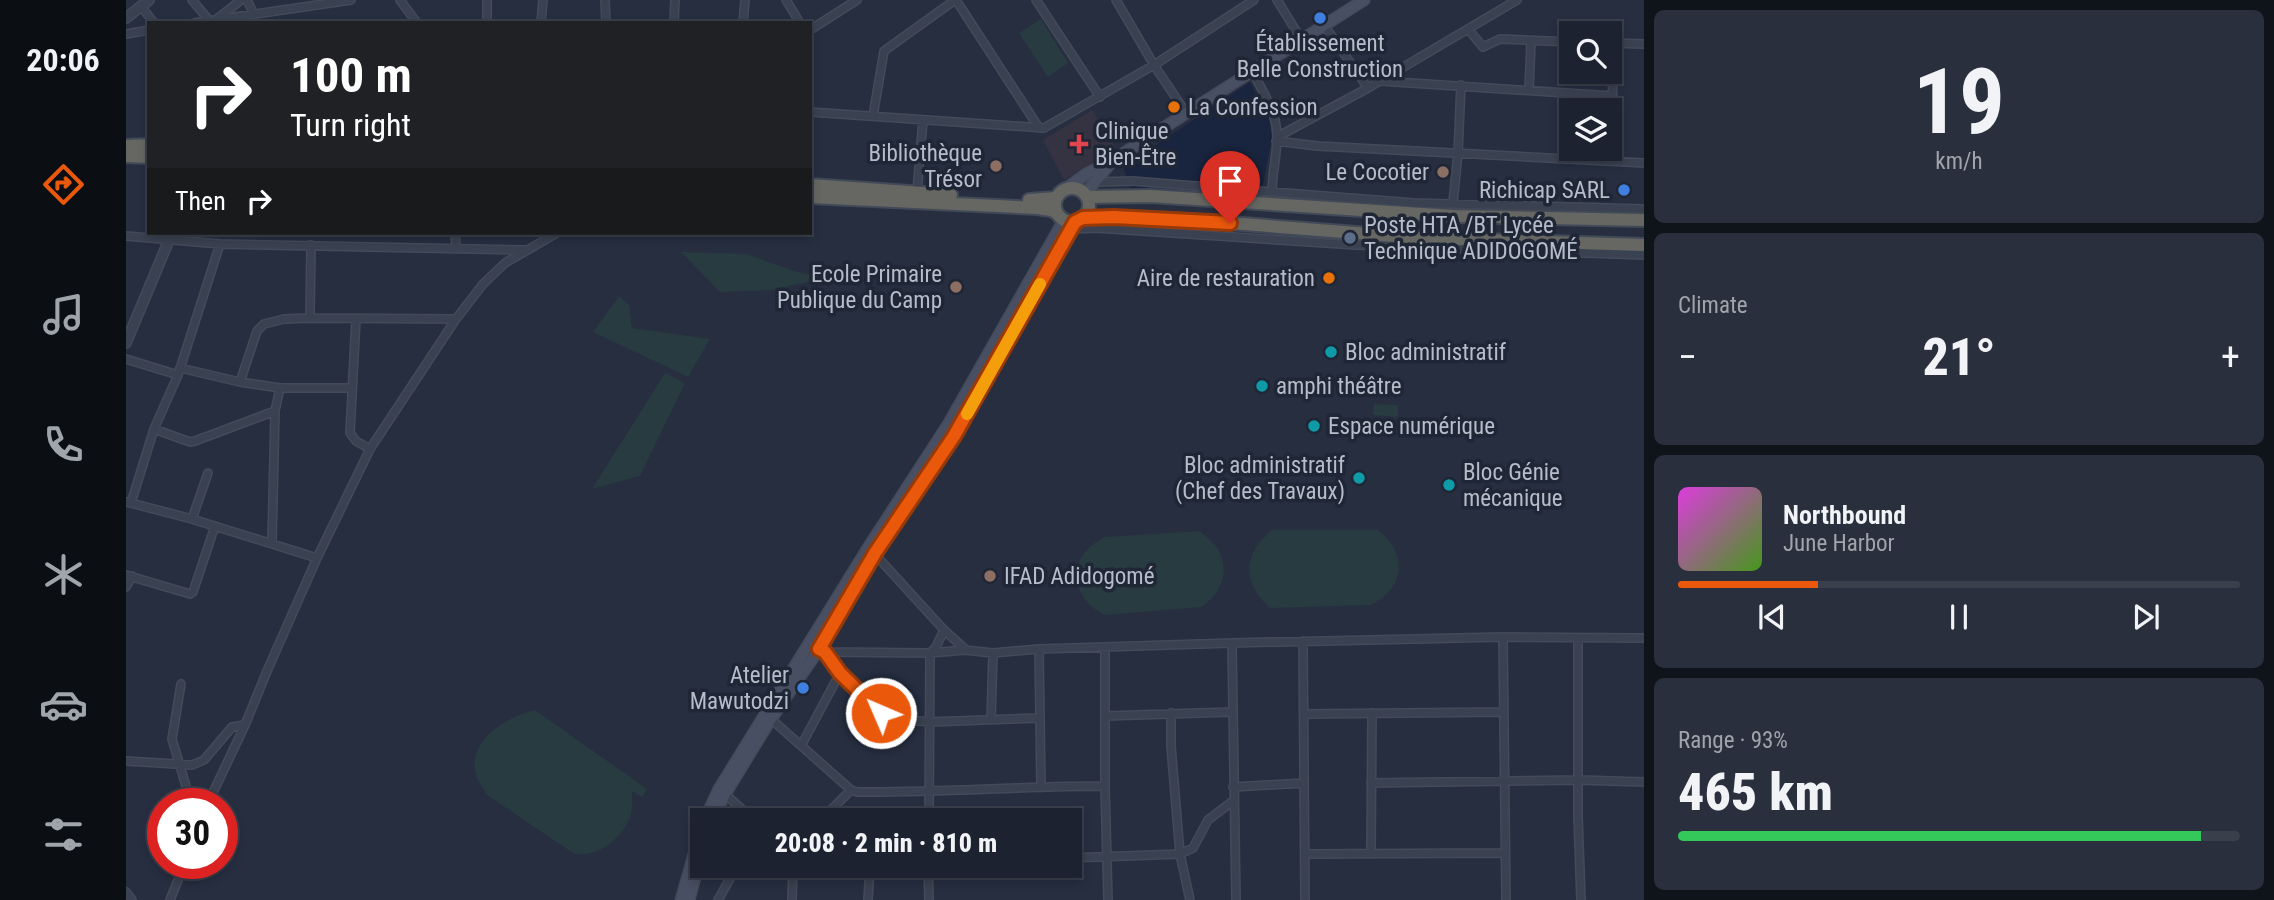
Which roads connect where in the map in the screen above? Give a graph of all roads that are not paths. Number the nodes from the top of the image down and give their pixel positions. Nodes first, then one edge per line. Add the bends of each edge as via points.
1 (192, 0) edge
2 (241, 0) edge
3 (247, 0) edge
4 (351, 0) edge
5 (400, 0) edge
6 (487, 0) edge
7 (544, 0) edge
8 (606, 0) edge
9 (675, 0) edge
10 (744, 0) edge
11 (786, 0) edge
12 (857, 0) edge
13 (955, 0) edge
14 (1036, 0) edge
15 (1115, 0) edge
16 (1254, 0) edge
17 (1277, 0) edge
18 (1364, 0) edge
19 (1517, 0) edge
20 (145, 3) edge
21 (254, 15) junction
22 (126, 18) edge
23 (211, 20) junction
24 (153, 21) edge
25 (205, 21) edge
26 (416, 21) edge
27 (487, 21) edge
28 (541, 21) edge
29 (606, 21) edge
30 (674, 21) edge
31 (743, 21) edge
32 (799, 21) edge
33 (1324, 24) junction
34 (812, 29) edge
35 (1468, 29) junction
36 (147, 30) edge
37 (126, 34) edge
38 (1301, 39) junction
39 (1531, 41) junction
40 (1559, 42) edge
41 (1622, 43) edge
42 (1644, 44) edge
43 (1154, 65) junction
44 (1251, 71) junction
45 (1379, 81) junction
46 (1613, 84) edge
47 (1461, 85) junction
48 (1368, 88) junction
49 (1529, 90) junction
50 (1613, 96) joint
51 (1100, 97) junction
52 (812, 112) edge
53 (1186, 113) junction
54 (873, 116) junction
55 (923, 120) junction
56 (1039, 128) junction
57 (1277, 139) junction
58 (147, 145) edge
59 (126, 146) edge
60 (1458, 153) junction
61 (126, 156) edge
62 (147, 157) edge
63 (1559, 158) edge
64 (1113, 160) junction
65 (1622, 161) edge
66 (1644, 163) edge
67 (1097, 182) junction
68 (812, 185) edge
69 (917, 192) junction
70 (1272, 192) junction
71 (1060, 194) junction
72 (1086, 196) junction
73 (812, 197) edge
74 (1453, 204) junction
75 (1644, 209) edge
76 (1403, 213) junction
77 (1070, 220) junction
78 (1644, 220) edge
79 (169, 235) edge
80 (455, 235) edge
81 (553, 235) edge
82 (126, 236) edge
83 (1402, 237) junction
84 (220, 244) junction
85 (1644, 244) edge
86 (311, 245) junction
87 (457, 248) junction
88 (526, 250) junction
89 (1644, 255) edge
90 (310, 317) junction
91 (356, 319) junction
92 (456, 319) junction
93 (126, 343) edge
94 (126, 359) edge
95 (179, 371) junction
96 (240, 382) junction
97 (280, 388) junction
98 (351, 388) junction
99 (275, 411) junction
100 (154, 429) junction
101 (370, 449) junction
102 (208, 473) dead end
103 (128, 503) edge
104 (192, 519) junction
105 (215, 526) junction
106 (272, 543) junction
107 (871, 550) junction
108 (317, 558) junction
109 (129, 575) edge
110 (126, 587) edge
111 (944, 629) junction
112 (1503, 637) junction
113 (1644, 638) edge
114 (1578, 639) junction
115 (1303, 641) junction
116 (1232, 643) junction
117 (1105, 647) junction
118 (818, 648) junction
119 (1039, 649) junction
120 (965, 650) junction
121 (930, 653) junction
122 (993, 653) junction
123 (840, 673) junction
124 (181, 684) dead end
125 (1232, 712) junction
126 (1504, 712) junction
127 (1171, 713) junction
128 (1372, 713) junction
129 (1304, 714) junction
130 (1105, 716) junction
131 (1040, 718) junction
132 (771, 719) junction
133 (991, 719) junction
134 (929, 722) junction
135 (245, 725) junction
136 (802, 744) junction
137 (126, 761) edge
138 (177, 763) junction
139 (1579, 780) junction
140 (1505, 781) junction
141 (1644, 782) edge
142 (1304, 783) junction
143 (1371, 783) junction
144 (1041, 786) junction
145 (1105, 786) junction
146 (1233, 787) junction
147 (186, 788) edge
148 (215, 788) edge
149 (851, 790) junction
150 (930, 792) junction
151 (725, 794) junction
152 (1233, 801) junction
153 (710, 808) edge
154 (718, 808) edge
155 (741, 808) edge
156 (833, 808) edge
157 (929, 808) edge
158 (1371, 853) junction
159 (1504, 853) junction
160 (1305, 854) junction
161 (1181, 855) junction
162 (1082, 858) edge
163 (1108, 858) junction
164 (690, 868) edge
165 (695, 878) edge
166 (730, 878) edge
167 (793, 878) edge
168 (869, 878) edge
169 (928, 878) edge
170 (178, 879) edge
171 (126, 892) edge
172 (131, 900) edge
173 (170, 900) edge
174 (681, 900) edge
175 (689, 900) edge
176 (718, 900) edge
177 (792, 900) edge
178 (867, 900) edge
179 (929, 900) edge
180 (1108, 900) edge
181 (1189, 900) edge
182 (1236, 900) edge
183 (1305, 900) edge
184 (1506, 900) edge
185 (1581, 900) edge

1 - 23 street
2 - 23 street
3 - 21 street
4 - 21 street
5 - 26 street
6 - 27 street
7 - 28 street
8 - 29 street
9 - 30 street
10 - 31 street
11 - 32 street
12 - 34 street
13 - 54 street via 884,51
13 - 56 street
14 - 51 street
15 - 43 street
16 - 43 street
17 - 38 street
18 - 33 main road
19 - 35 street
20 - 22 street
20 - 24 street
21 - 23 street
23 - 25 street
33 - 38 main road
33 - 48 street
35 - 39 street via 1483,47 1500,39
35 - 45 street
36 - 37 street
38 - 44 main road
39 - 40 street
39 - 49 street
41 - 42 street
43 - 51 street
43 - 53 street
44 - 53 main road
44 - 57 street via 1271,107
45 - 47 street
45 - 48 street
46 - 50 street
47 - 49 street
47 - 60 street
48 - 57 street
49 - 50 street
51 - 56 street via 1050,127
52 - 54 street
53 - 64 main road
54 - 55 street
55 - 56 street
55 - 69 street
57 - 60 street via 1317,146
57 - 70 street
58 - 59 highway
60 - 63 street
60 - 74 street
61 - 62 highway
64 - 67 main road
64 - 71 main road
65 - 66 street
67 - 70 street
67 - 72 main road
68 - 69 highway
69 - 71 highway via 1026,200
70 - 74 street
71 - 72 highway via 1074,188
71 - 77 highway
72 - 76 highway
72 - 77 highway via 1089,208
73 - 77 highway via 1051,209
74 - 75 street
76 - 78 highway
76 - 83 highway
77 - 83 highway via 1204,221
77 - 89 street via 1096,228 1356,245
77 - 107 main road
79 - 82 street
79 - 84 street
79 - 93 street
80 - 87 street
81 - 88 street
83 - 85 highway
84 - 86 street
84 - 95 street
86 - 87 street
86 - 90 street
87 - 88 street
88 - 92 street via 493,273
90 - 91 street
90 - 96 street via 260,327
91 - 92 street
91 - 98 street
92 - 101 street
94 - 95 street
95 - 96 street
95 - 100 street
96 - 97 street
97 - 98 street
97 - 99 street
98 - 101 street via 350,433
99 - 100 street via 193,442
99 - 106 street
100 - 103 street
101 - 108 street
102 - 104 street
103 - 104 street
104 - 105 street
105 - 106 street
105 - 109 street via 190,594
106 - 108 street
107 - 111 street
107 - 118 main road
108 - 135 street
109 - 110 street
111 - 120 street
111 - 121 street
112 - 114 street
112 - 115 street
112 - 126 street
113 - 114 street
114 - 139 street
115 - 116 street
115 - 129 street
116 - 117 street
116 - 125 street
117 - 119 street
117 - 130 street
118 - 121 street
118 - 123 street
118 - 132 main road
118 - 153 main road
119 - 122 street
119 - 131 street
120 - 121 street
120 - 122 street
121 - 134 street
122 - 133 street
123 - 134 street via 885,716
123 - 136 street
124 - 138 street via 172,739
125 - 127 street
125 - 146 street
126 - 128 street
126 - 140 street
127 - 130 street
127 - 161 street
128 - 129 street
128 - 143 street
129 - 142 street
130 - 145 street
131 - 133 street
131 - 144 street
132 - 136 street
132 - 151 main road
133 - 134 street
134 - 150 street
135 - 138 street via 232,727 204,760 192,765
135 - 148 street
136 - 149 street
137 - 138 street
138 - 147 street
139 - 140 street
139 - 141 street
139 - 185 street
140 - 143 street
140 - 159 street
142 - 146 street
142 - 160 street
143 - 158 street
144 - 145 street
144 - 150 street
145 - 163 street
146 - 152 street
149 - 150 street
149 - 156 street
150 - 157 street
151 - 154 main road
151 - 155 street
152 - 161 street via 1208,820 1193,848
152 - 182 street
158 - 159 street
158 - 160 street
159 - 184 street
160 - 183 street
161 - 163 street
161 - 181 street
162 - 163 street
163 - 180 street
164 - 174 main road
165 - 175 main road
166 - 176 street
167 - 177 street
168 - 178 street
169 - 179 street
170 - 173 street
171 - 172 street

